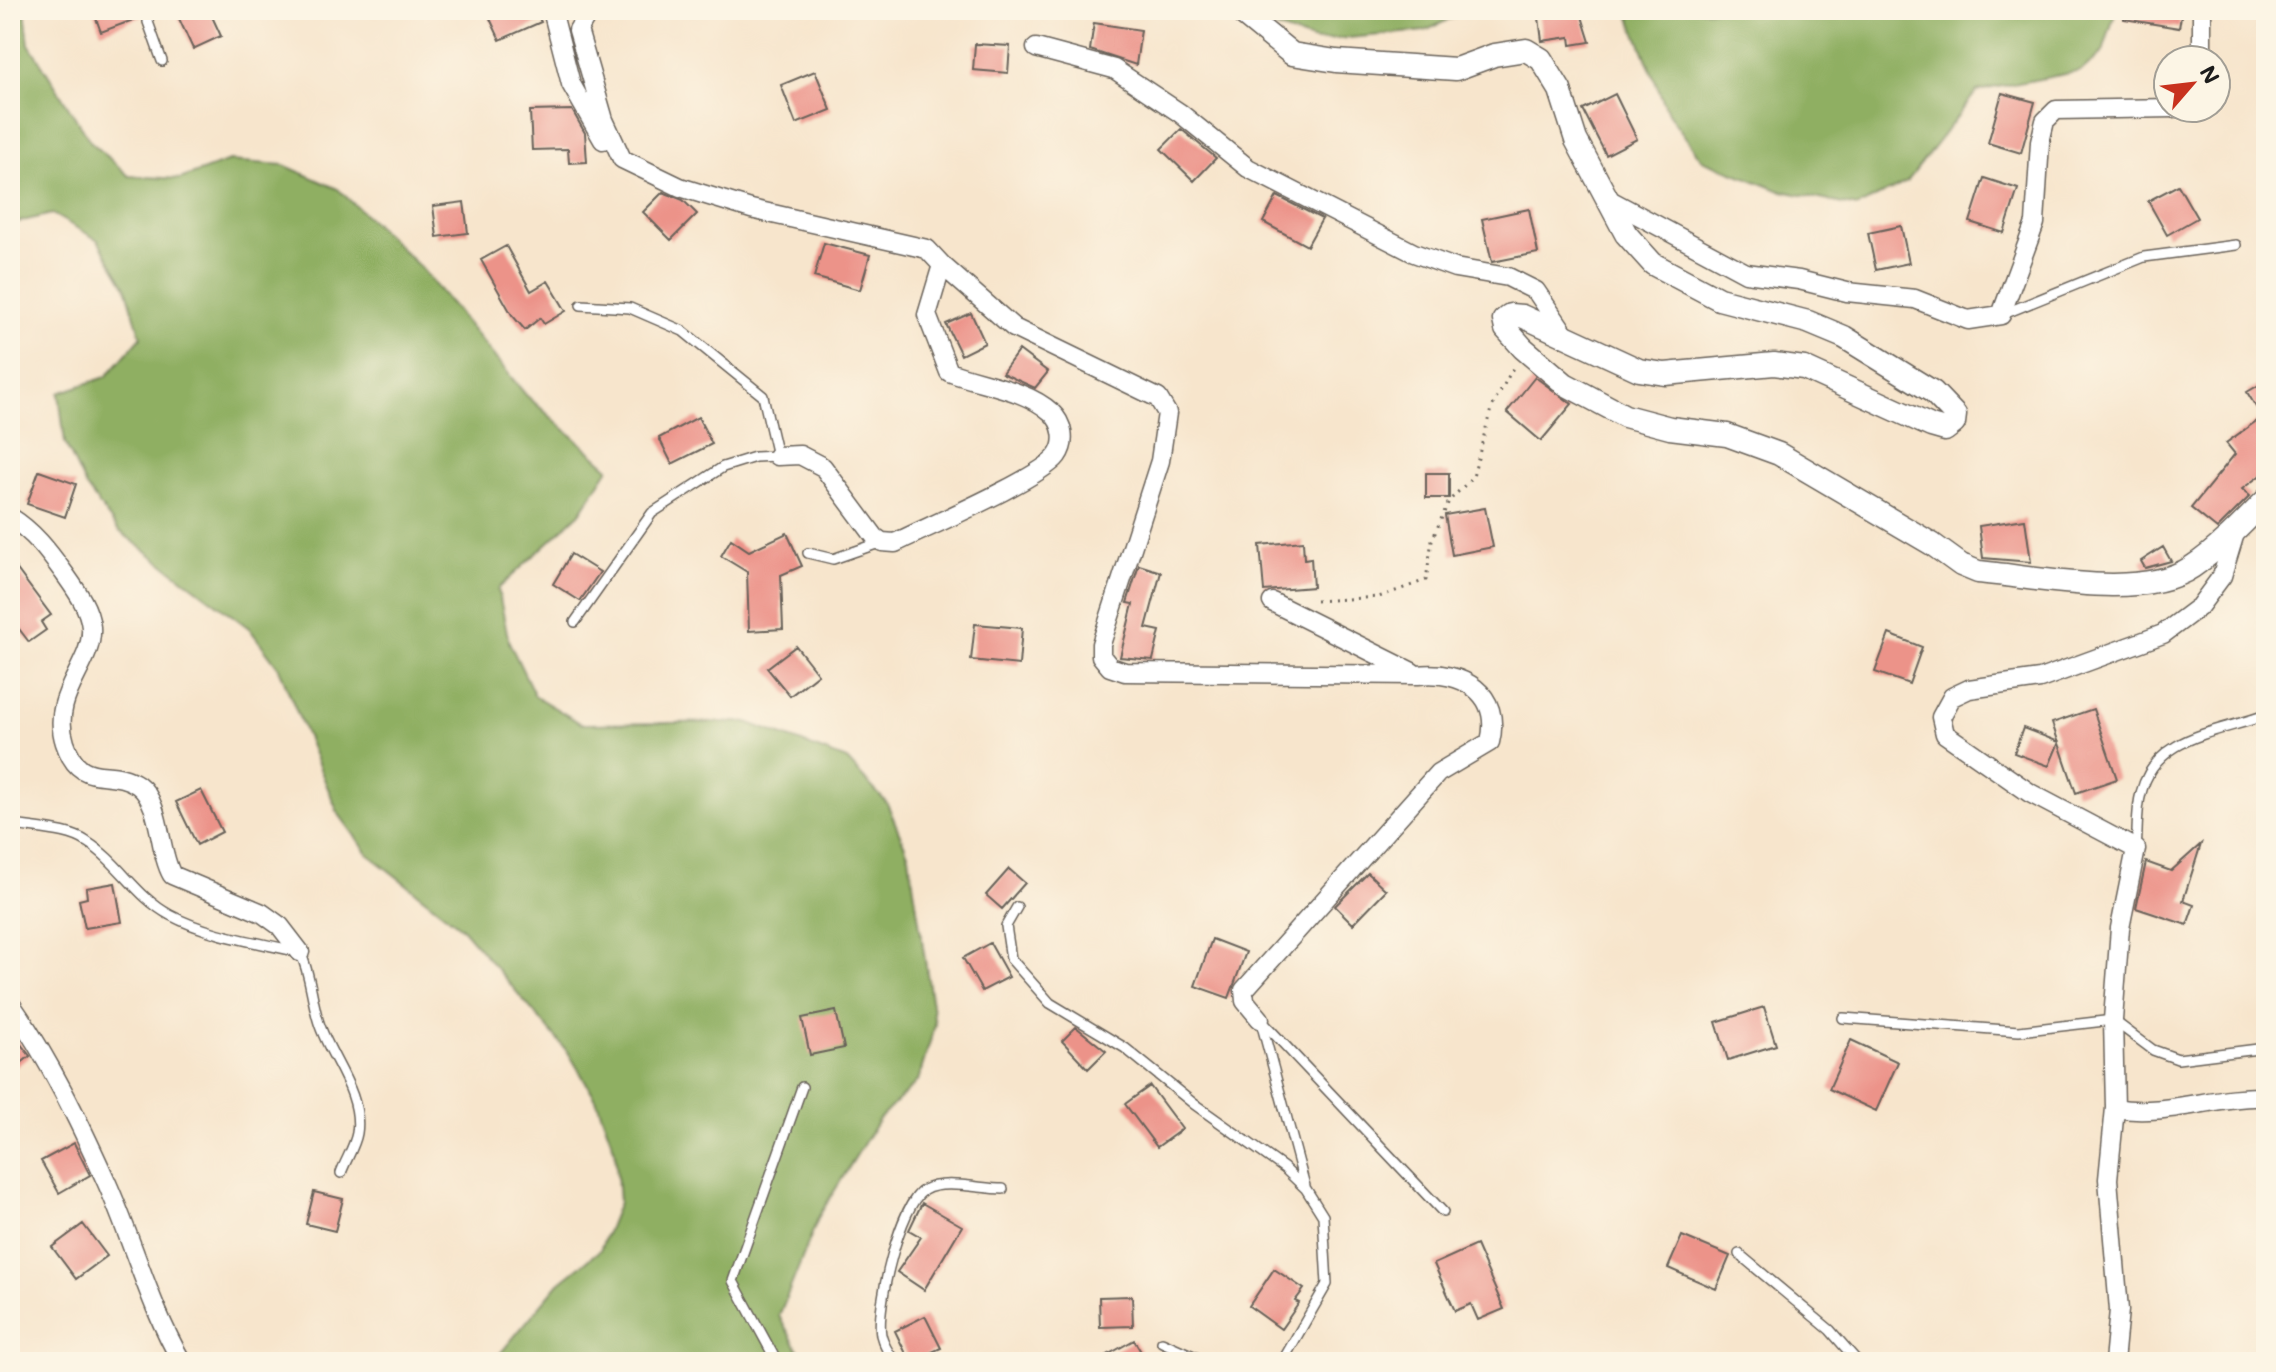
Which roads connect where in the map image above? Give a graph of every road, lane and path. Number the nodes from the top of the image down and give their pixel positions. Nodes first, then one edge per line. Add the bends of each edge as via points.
1 (149, 10) edge
2 (552, 10) edge
3 (590, 10) edge
4 (1238, 10) edge
5 (2202, 10) edge
6 (2202, 44) edge
7 (1036, 48) dead end
8 (162, 61) dead end
9 (2152, 108) edge
10 (622, 159) junction
11 (1608, 199) junction
12 (2236, 245) dead end
13 (942, 265) junction
14 (581, 305) dead end
15 (2001, 315) junction
16 (1565, 334) junction
17 (1523, 348) junction
18 (777, 456) junction
19 (2266, 500) edge
20 (10, 517) edge
21 (2236, 529) junction
22 (882, 542) junction
23 (808, 553) dead end
24 (1313, 601) dead end
25 (1272, 602) dead end
26 (575, 622) dead end
27 (1418, 675) junction
28 (2266, 715) edge
29 (10, 824) edge
30 (2136, 849) junction
31 (1017, 907) dead end
32 (300, 952) junction
33 (10, 1003) edge
34 (1843, 1018) dead end
35 (1260, 1019) junction
36 (2113, 1020) junction
37 (2266, 1048) edge
38 (802, 1087) dead end
39 (2266, 1097) edge
40 (2115, 1108) junction
41 (341, 1173) dead end
42 (1003, 1189) dead end
43 (1306, 1189) junction
44 (1443, 1212) dead end
45 (1739, 1254) dead end
46 (1162, 1342) dead end
47 (182, 1362) edge
48 (777, 1362) edge
49 (895, 1362) edge
50 (1207, 1362) edge
51 (1282, 1362) edge
52 (1858, 1362) edge
53 (2114, 1362) edge

1 - 8 lane
2 - 10 street via 571,84 601,138
3 - 10 street via 578,30 604,120
4 - 11 street via 1292,54 1336,61 1456,69 1526,50 1541,59 1560,90 1576,140
5 - 6 street
7 - 16 street via 1114,69 1248,168 1414,253 1455,268 1508,277 1536,291
9 - 15 street via 2056,110 2045,121 2035,223
10 - 13 street via 680,187 751,209 927,249
11 - 15 street via 1746,273 1915,299 1968,320
11 - 16 street via 1626,234 1653,264 1719,299 1844,337 1933,392 1948,404 1954,423 1945,430 1931,426 1804,368 1774,364 1665,374 1623,364
12 - 15 lane via 2144,257
13 - 22 street via 927,315 949,372 1034,400 1057,419 1063,441 1056,457 1005,489 895,543
13 - 27 street via 1014,328 1158,398 1167,413 1160,461 1101,644 1101,656 1110,667 1125,672
14 - 18 lane via 630,308 683,331 763,396
16 - 17 street via 1510,315 1504,320 1506,329
17 - 21 street via 1565,384 1625,416 1727,435 1779,454 1978,572 2139,584 2168,579 2192,567
17 - 24 path via 1491,409 1473,477 1449,501 1432,540 1426,580 1379,597
18 - 22 street via 800,455 823,467
18 - 26 lane via 723,467 652,513
19 - 21 street
20 - 32 street via 40,540 87,611 91,630 63,704 61,727 72,760 83,773 140,787 151,804 172,875 262,913
21 - 30 street via 2222,576 2199,607 2163,634 2040,679 1969,689 1943,707 1945,734 2030,793
22 - 23 lane via 833,559
25 - 27 street
27 - 35 street via 1442,672 1482,694 1495,725 1490,742 1438,773 1244,990 1245,1001
28 - 30 lane via 2179,741 2154,761 2140,794
29 - 32 lane via 85,840 139,893 170,915 218,934
30 - 36 street via 2120,928
31 - 43 lane via 1006,926 1011,959 1050,1003 1125,1048
32 - 41 lane via 319,1024 355,1107 357,1133
33 - 47 street via 106,1182 166,1335
34 - 36 lane via 2019,1031
35 - 43 lane
35 - 44 lane
36 - 37 lane via 2153,1050 2178,1059
36 - 40 street
38 - 48 lane via 733,1281
39 - 40 street via 2232,1095 2142,1113
40 - 53 street via 2108,1179 2119,1310
42 - 49 lane via 936,1185 920,1192 908,1211 887,1272 881,1336
43 - 51 lane via 1323,1216 1327,1284
45 - 52 lane via 1830,1330
46 - 50 lane

